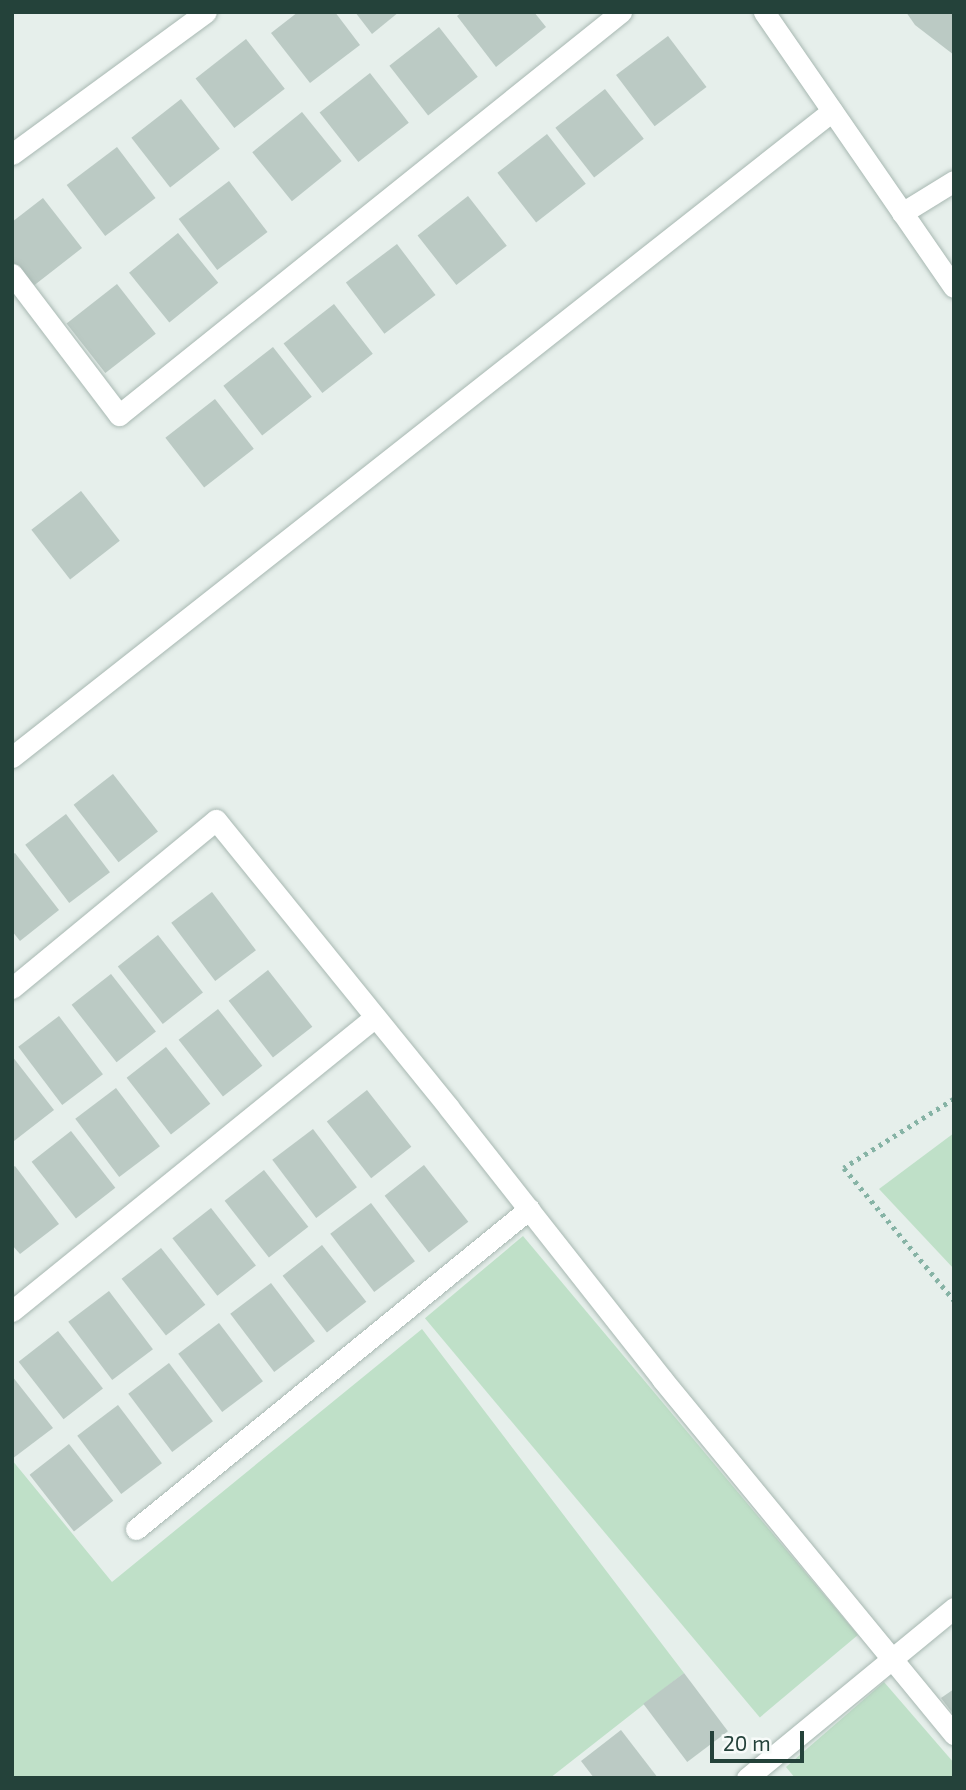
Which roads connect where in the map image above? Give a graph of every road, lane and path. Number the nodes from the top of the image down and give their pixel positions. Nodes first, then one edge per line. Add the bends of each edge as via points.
1 (206, 12) edge
2 (621, 12) edge
3 (764, 12) edge
4 (832, 111) junction
5 (12, 154) edge
6 (954, 181) edge
7 (902, 213) junction
8 (12, 274) edge
9 (954, 287) edge
10 (12, 757) edge
11 (12, 988) edge
12 (375, 1017) junction
13 (954, 1099) edge
14 (529, 1209) junction
15 (954, 1300) edge
16 (12, 1311) edge
17 (136, 1529) dead end
18 (954, 1608) edge
19 (892, 1660) junction
20 (954, 1734) edge
21 (747, 1778) edge

1 - 5 street
2 - 8 street via 119,415
3 - 4 street
4 - 7 street
4 - 10 street
6 - 7 street
7 - 9 street
11 - 12 street via 216,820
12 - 14 street
12 - 16 street
13 - 15 path via 844,1168
14 - 17 street
14 - 19 street
18 - 19 street
19 - 20 street
19 - 21 street

